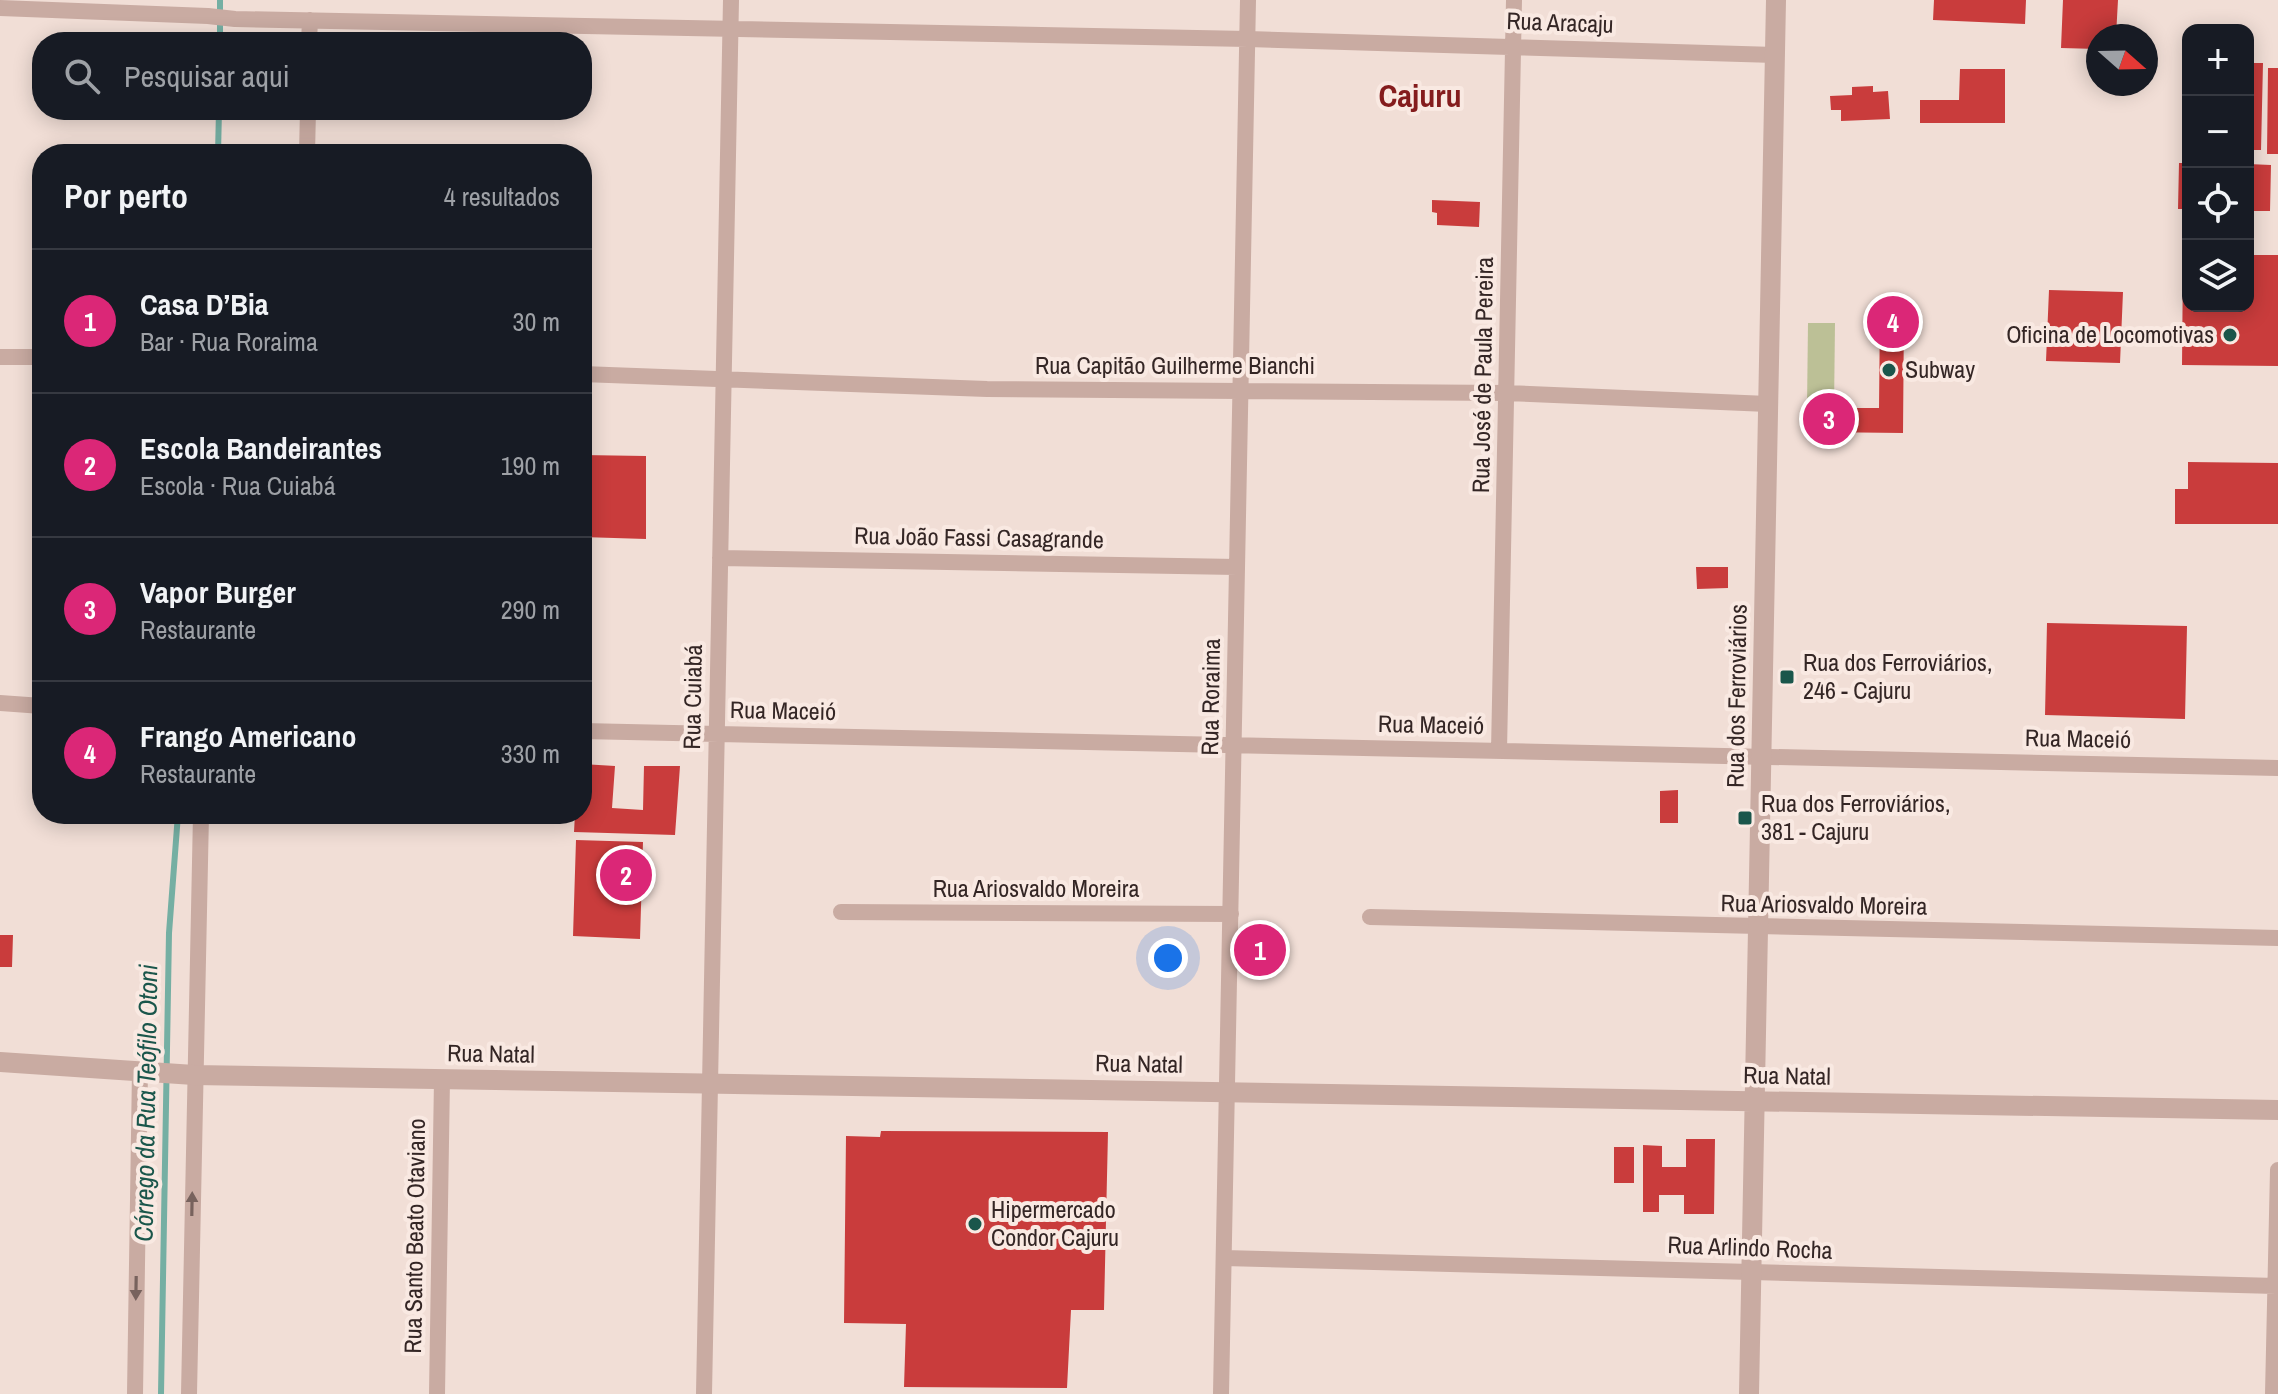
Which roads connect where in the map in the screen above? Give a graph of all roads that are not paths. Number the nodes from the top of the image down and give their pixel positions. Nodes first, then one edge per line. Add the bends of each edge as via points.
1 (731, 0) edge
2 (1248, 0) edge
3 (1514, 0) edge
4 (1776, 0) edge
5 (0, 8) edge
6 (197, 11) edge
7 (310, 20) junction
8 (730, 27) junction
9 (309, 32) edge
10 (1248, 39) junction
11 (1513, 46) junction
12 (1775, 55) junction
13 (308, 120) edge
14 (307, 144) edge
15 (0, 357) edge
16 (32, 357) edge
17 (592, 374) edge
18 (723, 380) junction
19 (1241, 390) junction
20 (1506, 393) junction
21 (1768, 404) junction
22 (720, 558) junction
23 (1237, 567) junction
24 (0, 703) edge
25 (32, 705) edge
26 (592, 731) edge
27 (717, 734) junction
28 (1234, 745) junction
29 (1499, 751) junction
30 (1761, 756) junction
31 (2278, 768) edge
32 (201, 824) edge
33 (841, 912) dead end
34 (1231, 914) junction
35 (1370, 917) dead end
36 (1758, 928) junction
37 (2278, 938) edge
38 (0, 1062) edge
39 (140, 1070) junction
40 (194, 1075) junction
41 (442, 1079) junction
42 (710, 1083) junction
43 (1227, 1092) junction
44 (1755, 1101) junction
45 (2278, 1110) edge
46 (2278, 1170) edge
47 (1224, 1258) junction
48 (1752, 1272) junction
49 (2276, 1286) junction
50 (135, 1394) edge
51 (189, 1394) edge
52 (437, 1394) edge
53 (704, 1394) edge
54 (1221, 1394) edge
55 (1749, 1394) edge
56 (2273, 1394) edge

1 - 8 street, Rua Cuiabá
2 - 10 street, Rua Roraima
3 - 11 street, Rua José de Paula Pereira
4 - 12 street, Rua dos Ferroviários
5 - 6 street, Rua Aracaju
6 - 7 street, Rua Aracaju via 235,19
7 - 8 street, Rua Aracaju
7 - 9 street
8 - 10 street, Rua Aracaju
8 - 18 street, Rua Cuiabá
10 - 11 street, Rua Aracaju
10 - 19 street, Rua Roraima
11 - 12 street, Rua Aracaju
11 - 20 street, Rua José de Paula Pereira
12 - 21 street, Rua dos Ferroviários
13 - 14 street
15 - 16 street
17 - 18 street, Rua Capitão Guilherme Bianchi
18 - 19 street, Rua Capitão Guilherme Bianchi
18 - 22 street, Rua Cuiabá
19 - 20 street, Rua Capitão Guilherme Bianchi
19 - 23 street, Rua Roraima
20 - 21 street, Rua Capitão Guilherme Bianchi
20 - 29 street, Rua José de Paula Pereira
21 - 30 street, Rua dos Ferroviários
22 - 23 street, Rua João Fassi Casagrande
22 - 27 street, Rua Cuiabá
23 - 28 street, Rua Roraima
24 - 25 street
26 - 27 street, Rua Maceió
27 - 28 street, Rua Maceió
27 - 42 street, Rua Cuiabá
28 - 29 street, Rua Maceió
28 - 34 street, Rua Roraima
29 - 30 street, Rua Maceió
30 - 31 street, Rua Maceió
30 - 36 street, Rua dos Ferroviários
32 - 40 street
33 - 34 street, Rua Ariosvaldo Moreira
34 - 43 street, Rua Roraima
35 - 36 street, Rua Ariosvaldo Moreira
36 - 37 street, Rua Ariosvaldo Moreira
36 - 44 street, Rua dos Ferroviários
38 - 39 street, Rua Natal
39 - 40 street, Rua Natal
39 -> 50 street
40 - 41 street, Rua Natal
51 -> 40 street
41 - 42 street, Rua Natal
41 - 52 street, Rua Santo Beato Otaviano
42 - 43 street, Rua Natal
42 - 53 street, Rua Cuiabá
43 - 44 street, Rua Natal
43 - 47 street, Rua Roraima
44 - 45 street, Rua Natal
44 - 48 street, Rua dos Ferroviários
46 - 49 street
47 - 48 street, Rua Arlindo Rocha
47 - 54 street, Rua Roraima
48 - 49 street, Rua Arlindo Rocha
48 - 55 street, Rua dos Ferroviários
49 - 56 street

